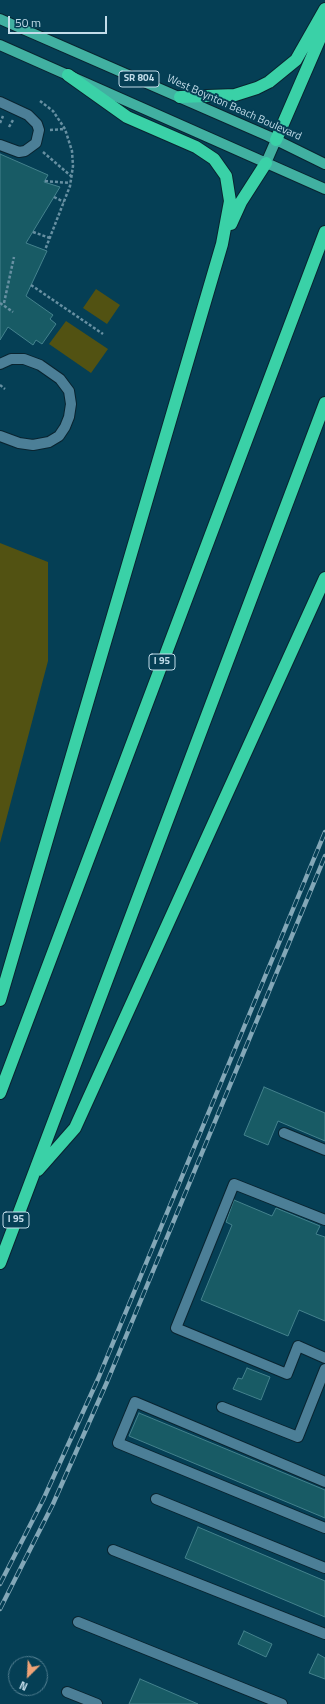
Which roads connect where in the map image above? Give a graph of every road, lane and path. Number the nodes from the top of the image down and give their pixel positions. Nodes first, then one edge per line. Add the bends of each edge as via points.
1 (325, 9) edge
2 (0, 19) edge
3 (325, 27) edge
4 (0, 45) edge
5 (68, 75) junction
6 (180, 97) junction
7 (40, 101) dead end
8 (0, 102) edge
9 (5, 113) dead end
10 (14, 117) dead end
11 (0, 123) edge
12 (10, 127) dead end
13 (65, 129) junction
14 (50, 130) dead end
15 (276, 140) junction
16 (0, 145) edge
17 (43, 152) dead end
18 (322, 162) edge
19 (266, 163) junction
20 (72, 176) junction
21 (45, 181) dead end
22 (70, 183) junction
23 (325, 189) edge
24 (54, 197) dead end
25 (64, 202) junction
26 (33, 232) dead end
27 (325, 232) edge
28 (50, 238) junction
29 (222, 244) junction
30 (45, 250) dead end
31 (14, 257) dead end
32 (31, 285) dead end
33 (0, 303) edge
34 (4, 303) dead end
35 (13, 312) dead end
36 (103, 334) dead end
37 (0, 364) edge
38 (0, 385) edge
39 (5, 389) dead end
40 (325, 403) edge
41 (0, 436) edge
42 (325, 578) edge
43 (0, 1000) edge
44 (0, 1093) edge
45 (284, 1133) dead end
46 (325, 1150) edge
47 (32, 1177) junction
48 (325, 1220) edge
49 (0, 1263) edge
50 (325, 1358) edge
51 (325, 1369) edge
52 (222, 1407) dead end
53 (325, 1482) edge
54 (156, 1499) dead end
55 (325, 1528) edge
56 (113, 1550) dead end
57 (325, 1568) edge
58 (78, 1622) dead end
59 (325, 1634) edge
60 (68, 1692) dead end
61 (97, 1704) edge
62 (282, 1704) edge

1 - 6 highway via 296,60 269,82 229,96
2 - 6 main road, West Boynton Beach Boulevard / SR 804
3 - 15 highway
4 - 5 main road, SR 804
5 - 19 main road, SR 804
5 - 29 highway via 127,117 202,151 219,164 226,176 230,193
6 - 15 main road, West Boynton Beach Boulevard / SR 804
7 - 13 path via 53,111
8 - 16 lane via 28,115 39,130 36,143 26,151 19,152
9 - 11 path
10 - 12 path
13 - 14 path
13 - 20 path via 72,151
15 - 18 main road, West Boynton Beach Boulevard / SR 804
15 - 19 main road
17 - 20 path
19 - 23 main road, SR 804
19 - 29 highway via 237,210
20 - 22 path
21 - 22 path
22 - 25 path
24 - 25 path
25 - 28 path
26 - 28 path
27 - 44 highway, I 95
28 - 30 path
29 - 43 highway
31 - 34 path
32 - 36 path
33 - 35 path
37 - 41 lane via 11,359 24,359 40,365 60,379 69,391 71,404 65,427 59,436 49,442 34,445
38 - 39 path
40 - 47 highway, I 95
42 - 47 highway via 75,1128
45 - 46 lane
47 - 49 highway, I 95
48 - 50 lane via 234,1184 176,1328 287,1374 298,1346
51 - 52 lane via 298,1437
53 - 55 lane via 135,1402 118,1444
54 - 57 lane
56 - 59 lane
58 - 62 lane
60 - 61 lane

